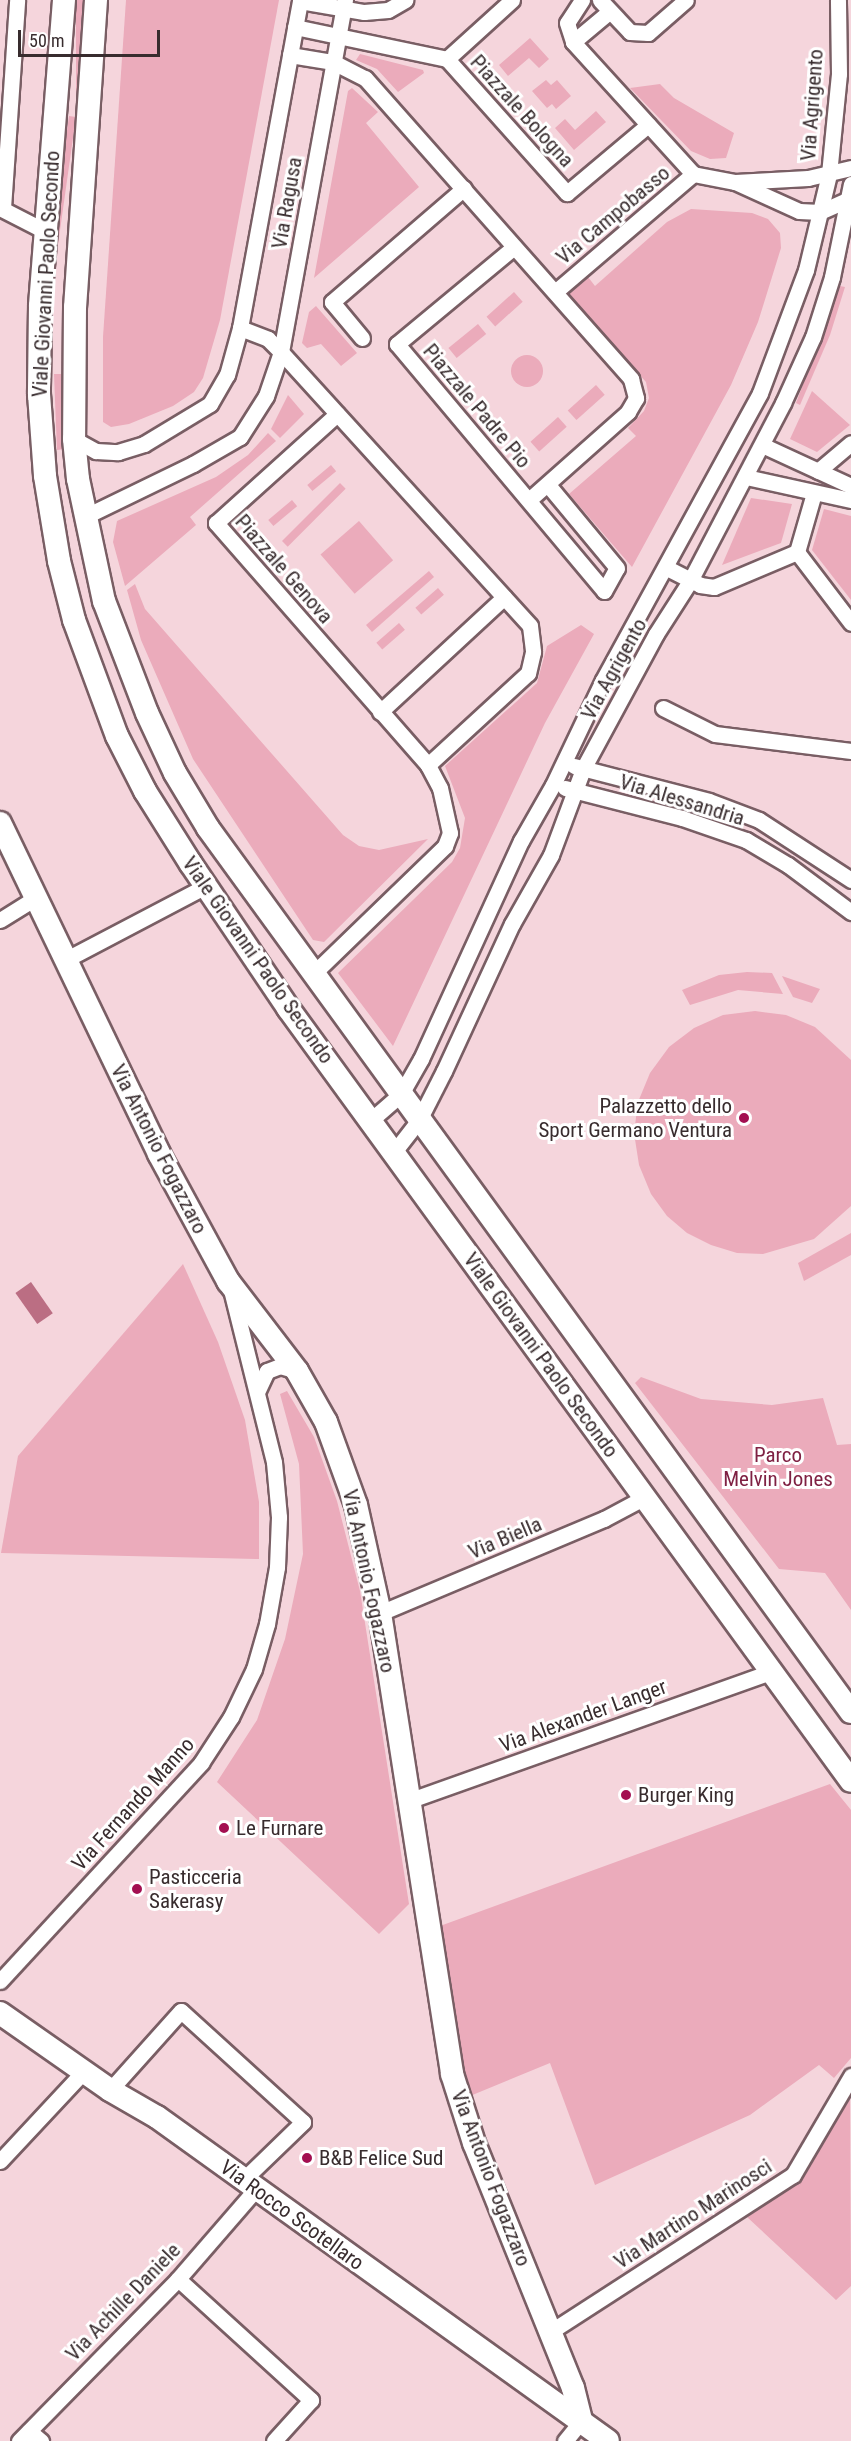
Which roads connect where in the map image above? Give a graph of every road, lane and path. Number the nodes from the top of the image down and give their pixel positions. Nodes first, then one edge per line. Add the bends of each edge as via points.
1 (11, 0) edge
2 (17, 0) edge
3 (64, 0) edge
4 (96, 0) edge
5 (300, 0) edge
6 (405, 0) edge
7 (512, 0) edge
8 (582, 0) edge
9 (686, 0) edge
10 (838, 0) edge
11 (345, 5) edge
12 (605, 5) edge
13 (295, 27) junction
14 (339, 36) junction
15 (573, 42) junction
16 (290, 55) junction
17 (447, 59) junction
18 (333, 62) junction
19 (5, 107) edge
20 (648, 125) junction
21 (851, 168) edge
22 (693, 174) junction
23 (829, 174) junction
24 (2, 179) edge
25 (735, 182) junction
26 (464, 188) junction
27 (850, 193) edge
28 (2, 208) edge
29 (820, 212) junction
30 (45, 231) junction
31 (514, 246) junction
32 (555, 292) junction
33 (240, 328) junction
34 (362, 338) dead end
35 (281, 352) junction
36 (337, 414) junction
37 (75, 439) junction
38 (851, 443) edge
39 (762, 445) junction
40 (818, 471) junction
41 (746, 477) junction
42 (548, 485) junction
43 (851, 486) edge
44 (814, 493) junction
45 (851, 500) edge
46 (529, 501) junction
47 (86, 516) junction
48 (797, 552) junction
49 (667, 568) junction
50 (690, 581) junction
51 (504, 597) junction
52 (851, 623) edge
53 (663, 708) dead end
54 (380, 712) junction
55 (851, 751) edge
56 (564, 763) junction
57 (428, 765) junction
58 (583, 769) junction
59 (554, 785) junction
60 (574, 790) junction
61 (0, 823) edge
62 (851, 880) edge
63 (206, 886) junction
64 (33, 899) junction
65 (851, 912) edge
66 (0, 920) edge
67 (63, 961) junction
68 (315, 972) junction
69 (401, 1094) junction
70 (371, 1120) junction
71 (419, 1120) junction
72 (394, 1152) junction
73 (228, 1281) junction
74 (297, 1371) junction
75 (258, 1390) junction
76 (645, 1497) junction
77 (380, 1613) junction
78 (771, 1672) junction
79 (851, 1712) edge
80 (851, 1781) edge
81 (408, 1801) junction
82 (0, 1981) edge
83 (0, 2013) edge
84 (84, 2071) junction
85 (851, 2076) edge
86 (110, 2090) junction
87 (0, 2161) edge
88 (248, 2185) junction
89 (178, 2278) junction
90 (550, 2332) junction
91 (581, 2421) junction
92 (30, 2438) edge
93 (274, 2441) edge
94 (565, 2441) edge
95 (608, 2441) edge

1 - 2 street
2 - 19 street
3 - 30 main road, Viale Giovanni Paolo Secondo
4 - 37 main road, Viale Giovanni Paolo Secondo via 75,307
5 - 11 street, Via Ragusa
5 - 13 street, Via Ragusa
6 - 11 street via 388,10
7 - 17 street, Piazzale Bologna
8 - 15 street via 567,23
9 - 12 street via 648,33 630,32
10 - 23 street, Via Agrigento via 838,74
11 - 14 street, Via Ragusa
12 - 15 street
13 - 14 street
13 - 16 street, Via Ragusa
14 - 17 street, Piazzale Bologna
14 - 18 street, Via Ragusa
15 - 20 street
16 - 18 street
16 - 33 street, Via Ragusa
17 - 20 street, Piazzale Bologna via 567,193
18 - 26 street, Piazzale Padre Pio via 365,78
18 - 35 street, Via Ragusa
19 - 24 street
20 - 22 street
21 - 23 street, Via Campobasso
22 - 25 street, Via Campobasso
22 - 32 street, Via Campobasso
23 - 25 street, Via Campobasso
23 - 29 street, Via Agrigento
24 - 28 street
25 - 29 street, Via Campobasso via 799,211
26 - 31 street, Piazzale Padre Pio
26 - 34 street via 332,302
27 - 29 street, Via Agrigento
27 - 39 street, Via Agrigento via 832,278 813,337
28 - 30 street
29 - 49 street, Via Agrigento via 790,318 760,393
30 - 63 main road, Viale Giovanni Paolo Secondo via 39,394 45,476 58,561 92,676 117,735 145,791
31 - 32 street, Piazzale Padre Pio
31 - 46 street, Piazzale Padre Pio via 397,344
32 - 42 street, Piazzale Padre Pio via 631,379 636,398 628,412
33 - 35 street via 268,339
33 - 37 street, Via Ragusa via 227,375 210,404 144,444 118,453 96,451
35 - 36 street
35 - 47 street, Via Ragusa via 266,396 240,437 193,465
36 - 51 street
36 - 54 street, Piazzale Genova via 216,523
37 - 47 main road, Viale Giovanni Paolo Secondo
38 - 40 street
39 - 40 street
39 - 41 street, Via Agrigento
40 - 43 street
41 - 44 street
41 - 50 street, Via Agrigento
42 - 46 street, Piazzale Padre Pio
42 - 46 street, Piazzale Padre Pio via 617,568 604,591
44 - 45 street
44 - 48 street
47 - 68 main road, Viale Giovanni Paolo Secondo via 104,601 123,658 175,773 208,828
48 - 50 street via 714,587
48 - 52 street
49 - 50 street
49 - 56 street, Via Agrigento via 603,680
50 - 58 street, Via Agrigento via 656,634
51 - 54 street
51 - 57 street via 530,626 533,652 528,674
53 - 55 street via 715,734
54 - 57 street, Piazzale Genova
56 - 58 street, Via Alessandria
56 - 59 street, Via Agrigento
57 - 68 street, Piazzale Genova via 449,816 450,833 445,846
58 - 60 street, Via Agrigento
58 - 62 street, Via Alessandria via 709,801 759,820
59 - 60 street, Via Alessandria
59 - 69 street, Via Agrigento via 521,841 422,1059
60 - 65 street, Via Alessandria via 682,818 746,840 788,865
60 - 71 street, Via Agrigento via 551,855 512,924
61 - 64 main road, Via Antonio Fogazzaro
63 - 67 street
63 - 70 main road, Viale Giovanni Paolo Secondo
64 - 66 street
64 - 67 main road, Via Antonio Fogazzaro
67 - 73 main road, Via Antonio Fogazzaro via 159,1155
68 - 69 main road, Viale Giovanni Paolo Secondo
69 - 70 street, Via Agrigento
69 - 71 main road, Viale Giovanni Paolo Secondo
70 - 72 main road, Viale Giovanni Paolo Secondo
71 - 72 street, Via Agrigento
71 - 79 main road, Viale Giovanni Paolo Secondo
72 - 76 main road, Viale Giovanni Paolo Secondo
73 - 74 main road, Via Antonio Fogazzaro
73 - 75 street, Via Fernando Manno
74 - 75 street via 280,1366 267,1371
74 - 77 main road, Via Antonio Fogazzaro via 326,1422 356,1505
75 - 82 street, Via Fernando Manno via 274,1462 279,1517 269,1612 254,1669 231,1717 201,1763
76 - 77 street, Via Biella via 604,1519
76 - 78 main road, Viale Giovanni Paolo Secondo
77 - 81 main road, Via Antonio Fogazzaro
78 - 80 main road, Viale Giovanni Paolo Secondo
78 - 81 street, Via Alexander Langer
81 - 90 main road, Via Antonio Fogazzaro via 452,2074 474,2143
83 - 84 main road, Via Rocco Scotellaro
84 - 86 main road, Via Rocco Scotellaro
84 - 87 street
85 - 90 street, Via Martino Marinosci via 792,2175
86 - 88 main road, Via Rocco Scotellaro via 158,2117
86 - 88 street, Via Achille Daniele via 181,2011 303,2122
88 - 89 street, Via Achille Daniele
88 - 91 main road, Via Rocco Scotellaro
89 - 92 street, Via Achille Daniele
89 - 93 street via 311,2400
90 - 91 main road, Via Antonio Fogazzaro via 573,2388
91 - 94 street
91 - 95 main road, Via Rocco Scotellaro

